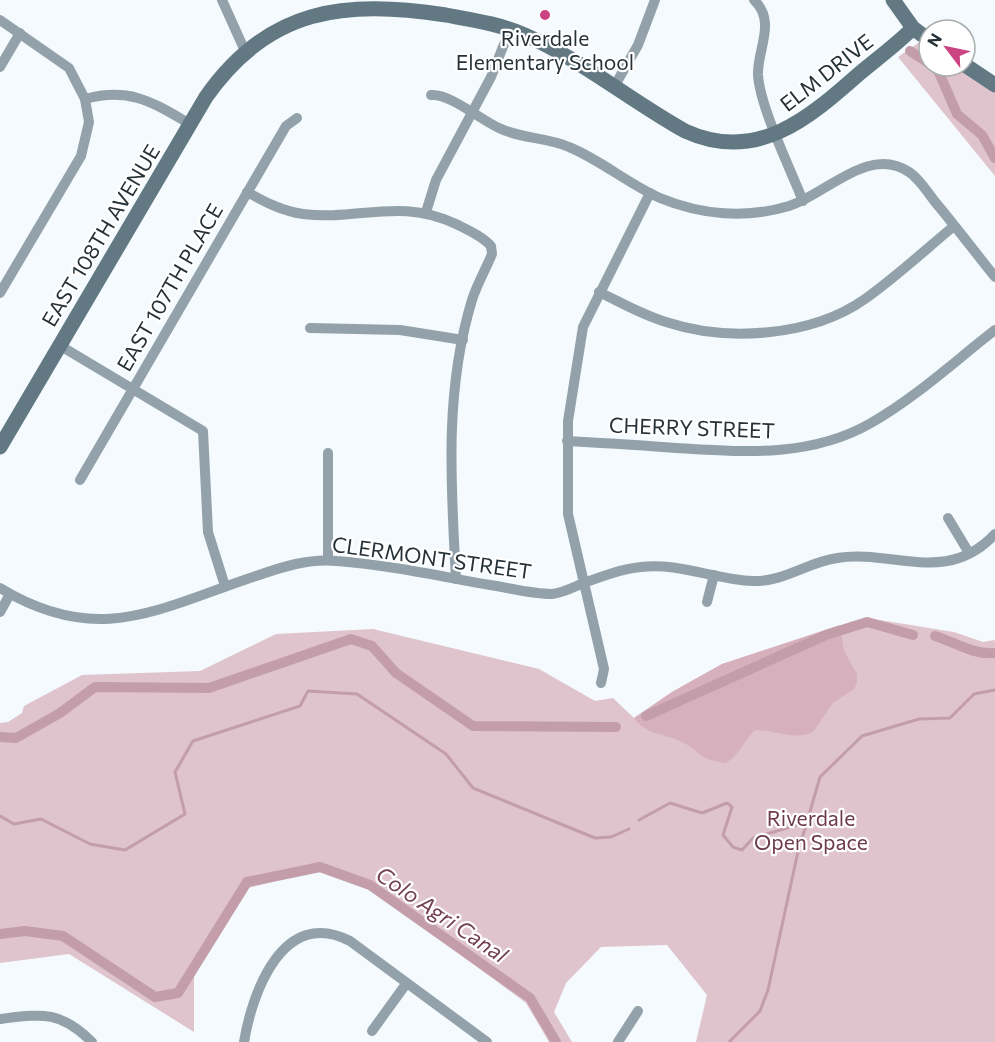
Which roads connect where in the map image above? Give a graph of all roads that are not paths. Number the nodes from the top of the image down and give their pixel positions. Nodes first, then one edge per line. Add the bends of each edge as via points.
1 (222, 0) edge
2 (655, 0) edge
3 (754, 0) edge
4 (893, 0) edge
5 (0, 20) edge
6 (913, 28) junction
7 (510, 29) junction
8 (917, 31) edge
9 (20, 33) junction
10 (245, 51) junction
11 (0, 67) edge
12 (977, 73) edge
13 (995, 85) edge
14 (614, 87) junction
15 (430, 95) dead end
16 (85, 99) junction
17 (472, 114) junction
18 (297, 118) dead end
19 (190, 124) junction
20 (777, 134) junction
21 (248, 192) junction
22 (650, 193) junction
23 (803, 201) junction
24 (426, 212) junction
25 (954, 226) junction
26 (995, 277) edge
27 (599, 292) junction
28 (0, 293) edge
29 (310, 328) dead end
30 (995, 330) edge
31 (463, 340) junction
32 (59, 345) junction
33 (133, 388) junction
34 (567, 441) junction
35 (0, 447) edge
36 (328, 453) dead end
37 (80, 480) dead end
38 (948, 518) dead end
39 (995, 534) edge
40 (969, 553) junction
41 (328, 560) junction
42 (714, 575) junction
43 (456, 579) junction
44 (583, 584) junction
45 (225, 586) junction
46 (0, 588) edge
47 (10, 594) junction
48 (707, 602) dead end
49 (0, 612) edge
50 (601, 683) dead end
51 (406, 984) junction
52 (638, 1011) dead end
53 (0, 1019) edge
54 (372, 1031) dead end
55 (92, 1042) edge
56 (244, 1042) edge
57 (487, 1042) edge
58 (618, 1042) edge

1 - 10 street
2 - 14 street via 638,45
3 - 20 street via 764,13 766,29 759,58 759,86
4 - 6 street
5 - 9 street
6 - 8 street
6 - 20 street, ELM DRIVE via 814,111
7 - 10 street, ELM DRIVE via 402,8 352,6 289,24
7 - 14 street, ELM DRIVE via 551,48
7 - 17 street
9 - 11 street
9 - 16 street via 69,68
10 - 19 street, EAST 108TH AVENUE via 221,76
12 - 13 street
14 - 20 street, ELM DRIVE via 685,131 709,140 734,142
15 - 17 street via 447,99
16 - 19 street via 131,94
16 - 28 street via 89,122 81,156
17 - 22 street via 514,135 572,148
17 - 24 street via 443,164
18 - 21 street, EAST 107TH PLACE via 286,126
19 - 32 street, EAST 108TH AVENUE
20 - 23 street
21 - 24 street via 276,207 302,214 405,209
21 - 33 street, EAST 107TH PLACE
22 - 23 street via 702,211 739,214
22 - 27 street
23 - 25 street via 870,165 891,165 910,173
24 - 31 street via 461,226 488,243 492,250 472,300
25 - 26 street
25 - 27 street via 864,300 825,319 781,330 731,332 684,327 649,316
27 - 34 street via 578,345
29 - 31 street via 400,330
30 - 34 street, CHERRY STREET via 885,414 820,444 785,451 743,452
31 - 43 street via 452,413 450,462
32 - 33 street
32 - 35 street, EAST 108TH AVENUE
33 - 37 street, EAST 107TH PLACE
33 - 45 street via 203,431 208,532
34 - 44 street via 568,514
36 - 41 street
38 - 40 street
39 - 40 street
40 - 42 street, CLERMONT STREET via 926,563 841,557 765,581
41 - 43 street, CLERMONT STREET
41 - 45 street, CLERMONT STREET via 283,567
42 - 44 street, CLERMONT STREET via 651,566
42 - 48 street
43 - 44 street, CLERMONT STREET via 554,594
44 - 50 street via 604,669
45 - 47 street, CLERMONT STREET via 156,611 114,619 51,612
46 - 47 street, CLERMONT STREET
47 - 49 street
51 - 54 street
51 - 56 street via 343,938 326,934 307,936 282,950 265,974 255,995
51 - 57 street
52 - 58 street
53 - 55 street via 41,1014 57,1018

